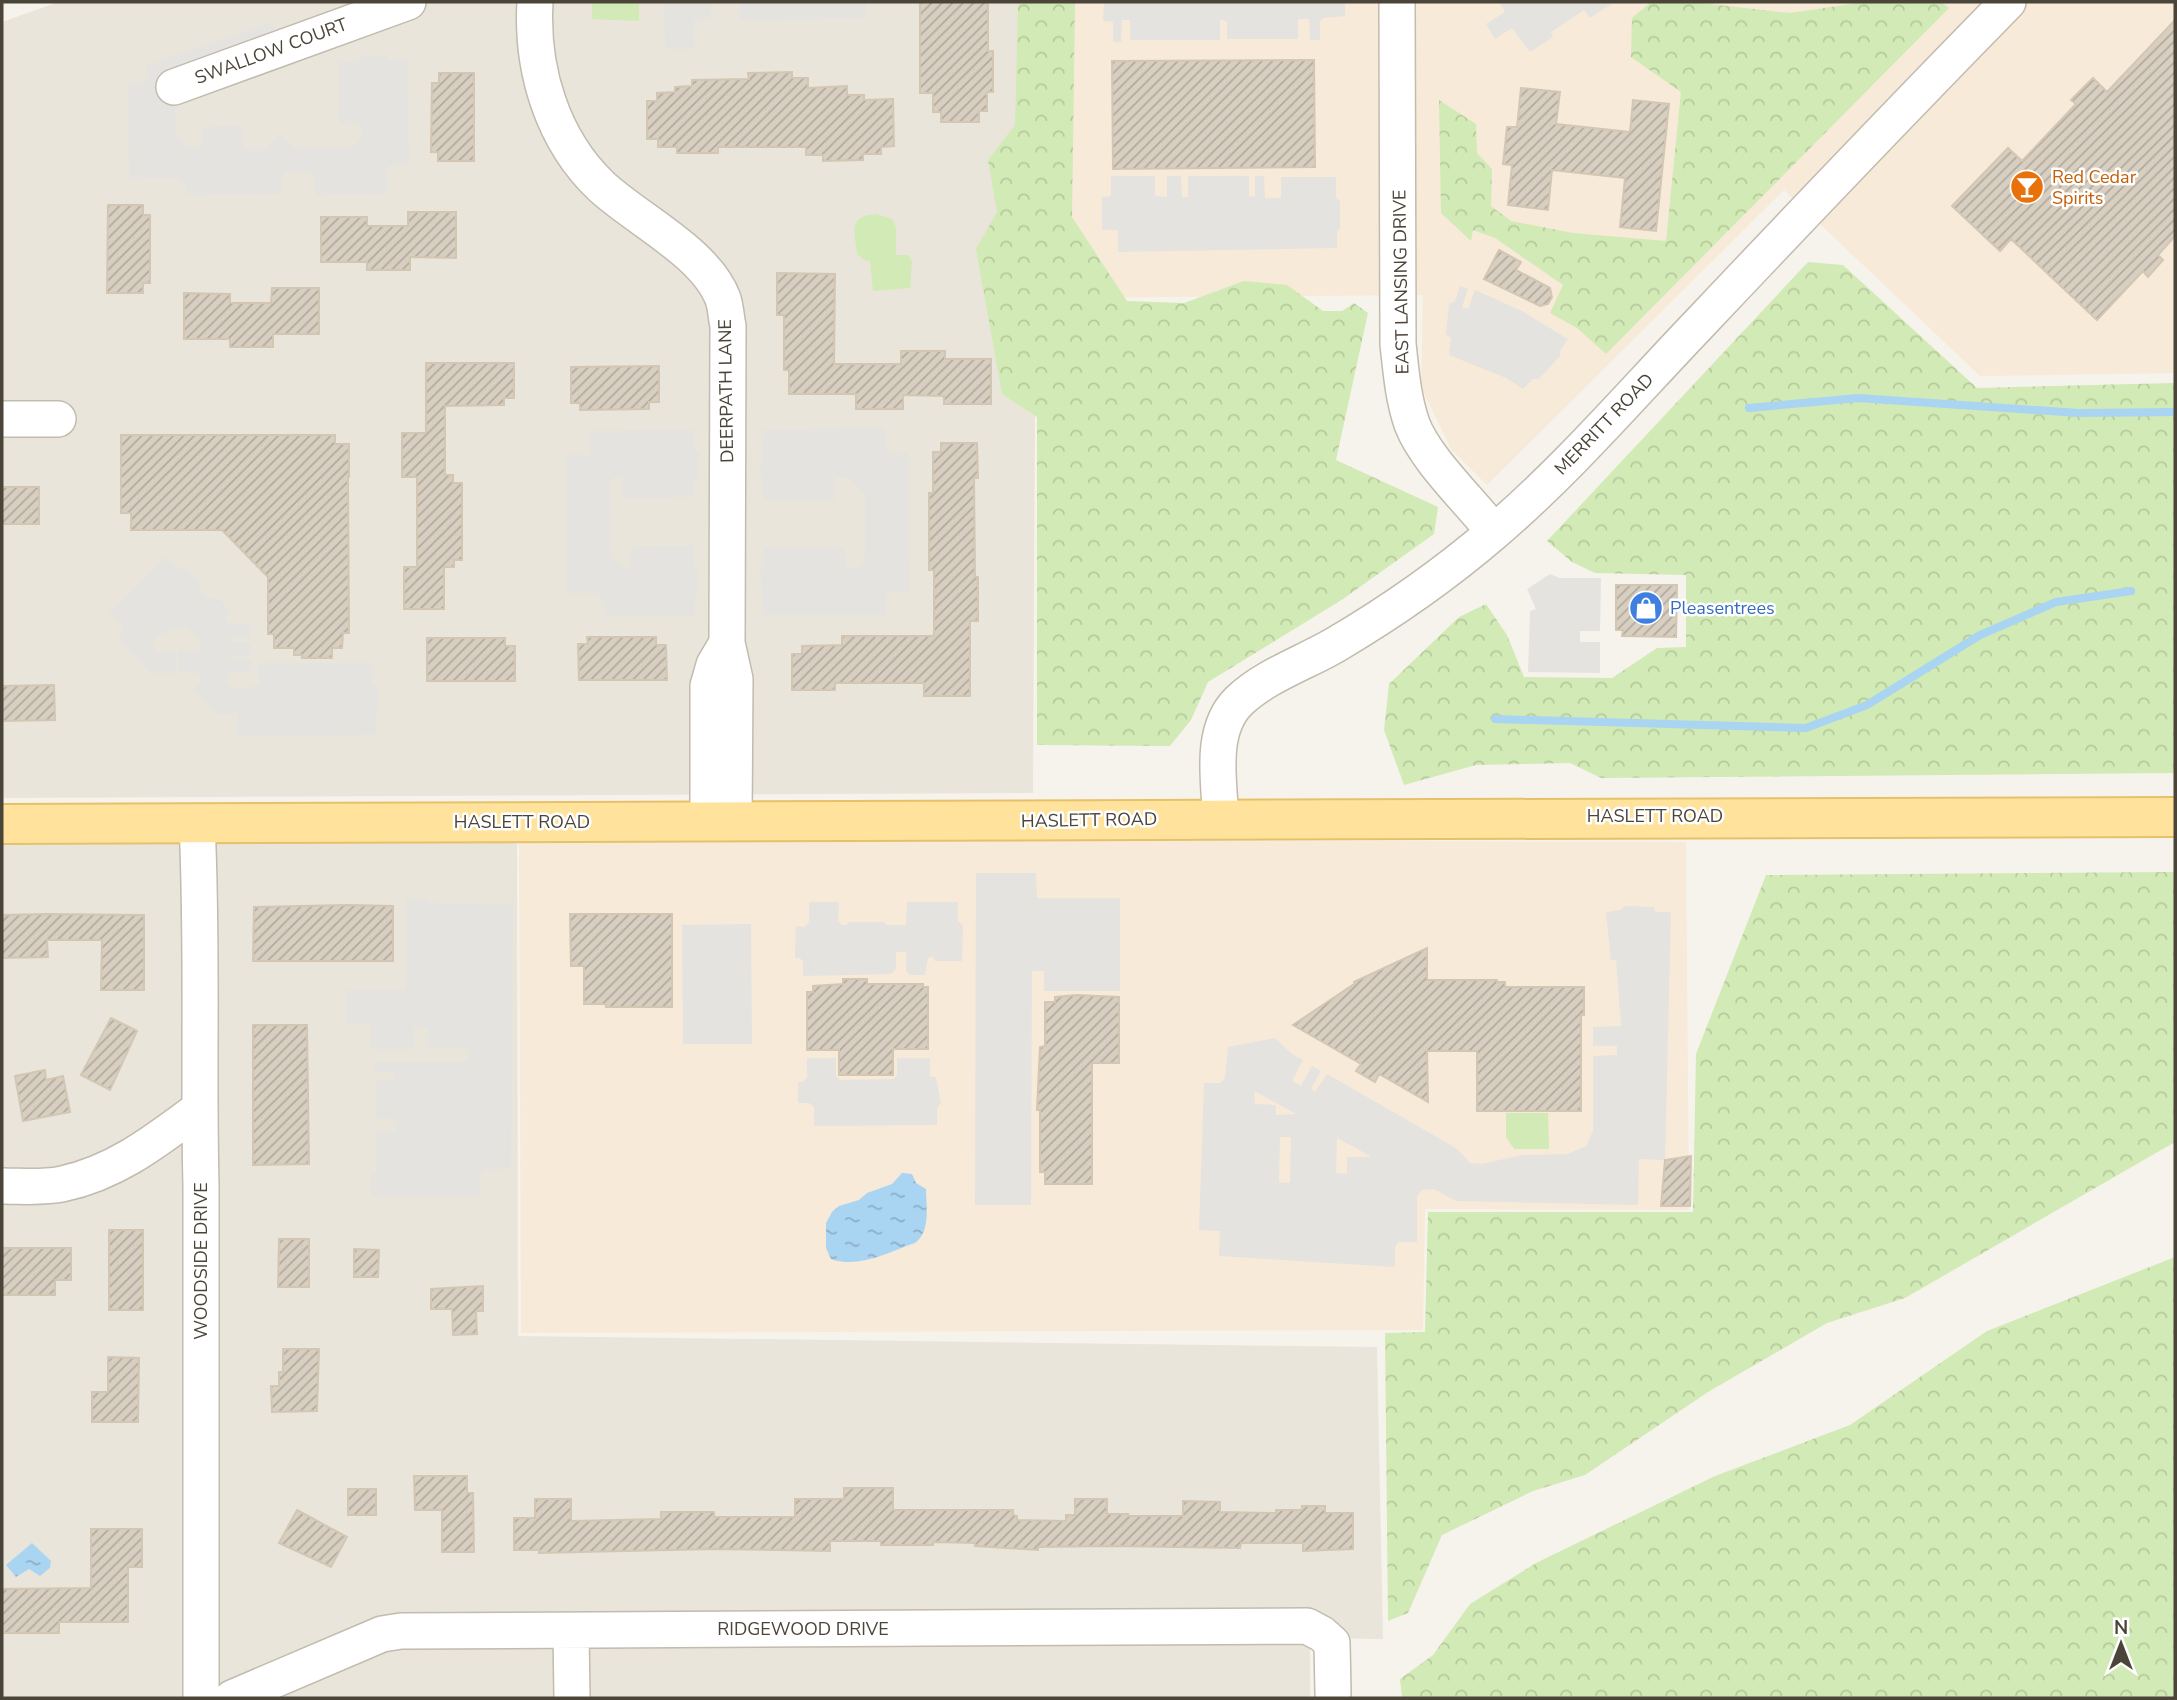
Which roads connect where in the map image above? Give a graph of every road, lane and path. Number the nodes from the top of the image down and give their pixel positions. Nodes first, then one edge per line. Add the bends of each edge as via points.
1 (408, 2) edge
2 (535, 2) edge
3 (1397, 2) edge
4 (2008, 2) edge
5 (174, 87) dead end
6 (2, 419) edge
7 (58, 419) dead end
8 (1494, 532) junction
9 (2175, 817) edge
10 (1221, 819) junction
11 (721, 822) junction
12 (2, 824) edge
13 (197, 824) junction
14 (199, 1109) junction
15 (2, 1186) edge
16 (572, 1631) junction
17 (1332, 1693) dead end
18 (201, 1698) edge
19 (232, 1698) edge
20 (572, 1698) edge

1 - 5 street, SWALLOW COURT
2 - 11 street, DEERPATH LANE via 533,28 544,93 582,165 602,187 689,255 723,299 729,353 727,643 708,687
3 - 8 street, EAST LANSING DRIVE via 1398,344 1405,399 1426,450
4 - 8 street, MERRITT ROAD via 1563,467
6 - 7 street
8 - 10 street, MERRITT ROAD via 1374,622 1266,681 1238,702 1224,723 1218,751
9 - 10 main road, HASLETT ROAD
10 - 11 main road, HASLETT ROAD
11 - 13 main road, HASLETT ROAD
12 - 13 main road, HASLETT ROAD
13 - 14 street, WOODSIDE DRIVE
14 - 15 street via 145,1149 105,1171 60,1185
14 - 18 street, WOODSIDE DRIVE
16 - 17 street, RIDGEWOOD DRIVE via 1307,1626 1332,1643
16 - 19 street, RIDGEWOOD DRIVE via 382,1634
16 - 20 street

